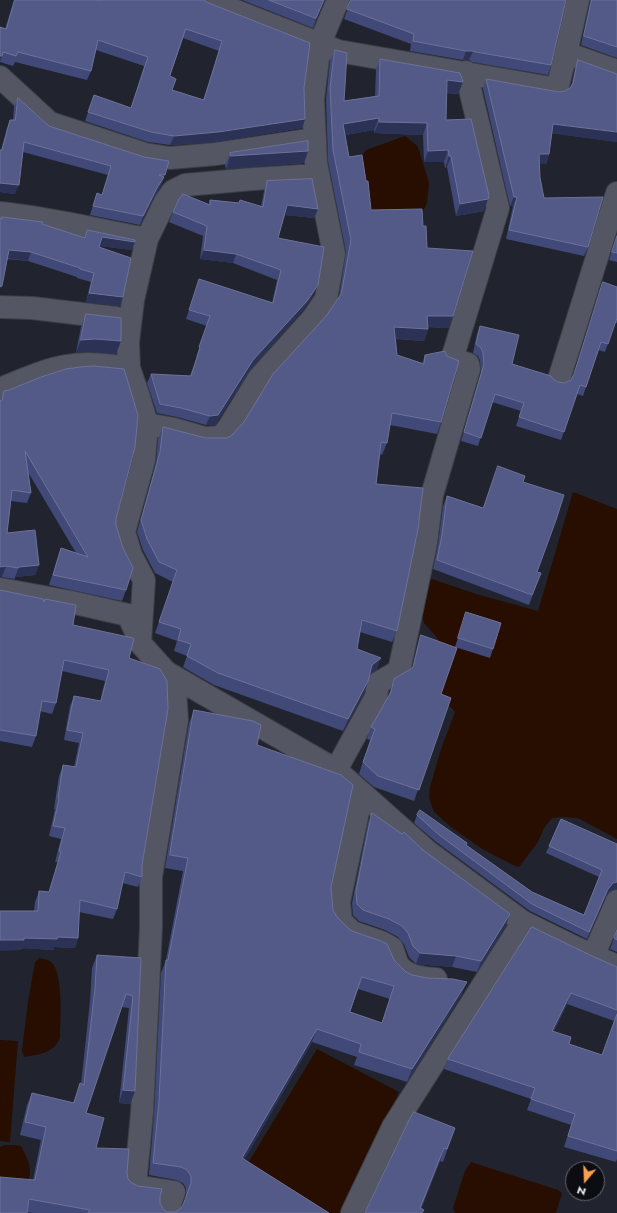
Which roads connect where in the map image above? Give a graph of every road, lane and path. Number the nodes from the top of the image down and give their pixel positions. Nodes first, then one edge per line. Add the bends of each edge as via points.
1 (208, 0) edge
2 (338, 0) edge
3 (578, 0) edge
4 (320, 43) junction
5 (566, 54) junction
6 (617, 71) edge
7 (466, 72) junction
8 (0, 77) edge
9 (315, 139) junction
10 (318, 175) junction
11 (617, 192) edge
12 (0, 213) edge
13 (147, 239) junction
14 (0, 307) edge
15 (131, 320) junction
16 (129, 368) junction
17 (559, 378) dead end
18 (0, 389) edge
19 (147, 424) junction
20 (0, 590) edge
21 (140, 642) junction
22 (166, 672) junction
23 (336, 770) junction
24 (362, 793) junction
25 (617, 901) edge
26 (523, 922) junction
27 (593, 956) junction
28 (617, 966) edge
29 (467, 983) junction
30 (167, 1213) edge
31 (352, 1213) edge

1 - 4 street
2 - 4 street
3 - 5 street
4 - 7 street via 338,51
4 - 9 street via 312,99
5 - 6 street
5 - 7 street via 557,89
7 - 23 street via 498,208 452,359 468,364 470,369 432,495 426,543 399,671 378,683 376,697
8 - 9 street via 50,123 146,154 170,158 185,157
9 - 10 street
10 - 13 street via 185,185 173,191 165,202
10 - 19 street via 334,254 326,299 259,378 220,437 205,438
11 - 17 street
12 - 13 street
13 - 15 street
14 - 15 street via 32,308
15 - 16 street via 128,342
16 - 18 street via 67,366
16 - 19 street
19 - 21 street via 144,460 124,532 131,555 144,580
20 - 21 street via 128,615
21 - 22 street
22 - 23 street
22 - 30 street via 175,688 177,720 151,877 151,927 135,1186 174,1192
23 - 24 street
24 - 26 street via 427,851
24 - 29 street via 339,902 341,921 352,932 392,948 398,964 410,976
25 - 27 street
26 - 27 street
26 - 29 street
27 - 28 street
29 - 31 street

